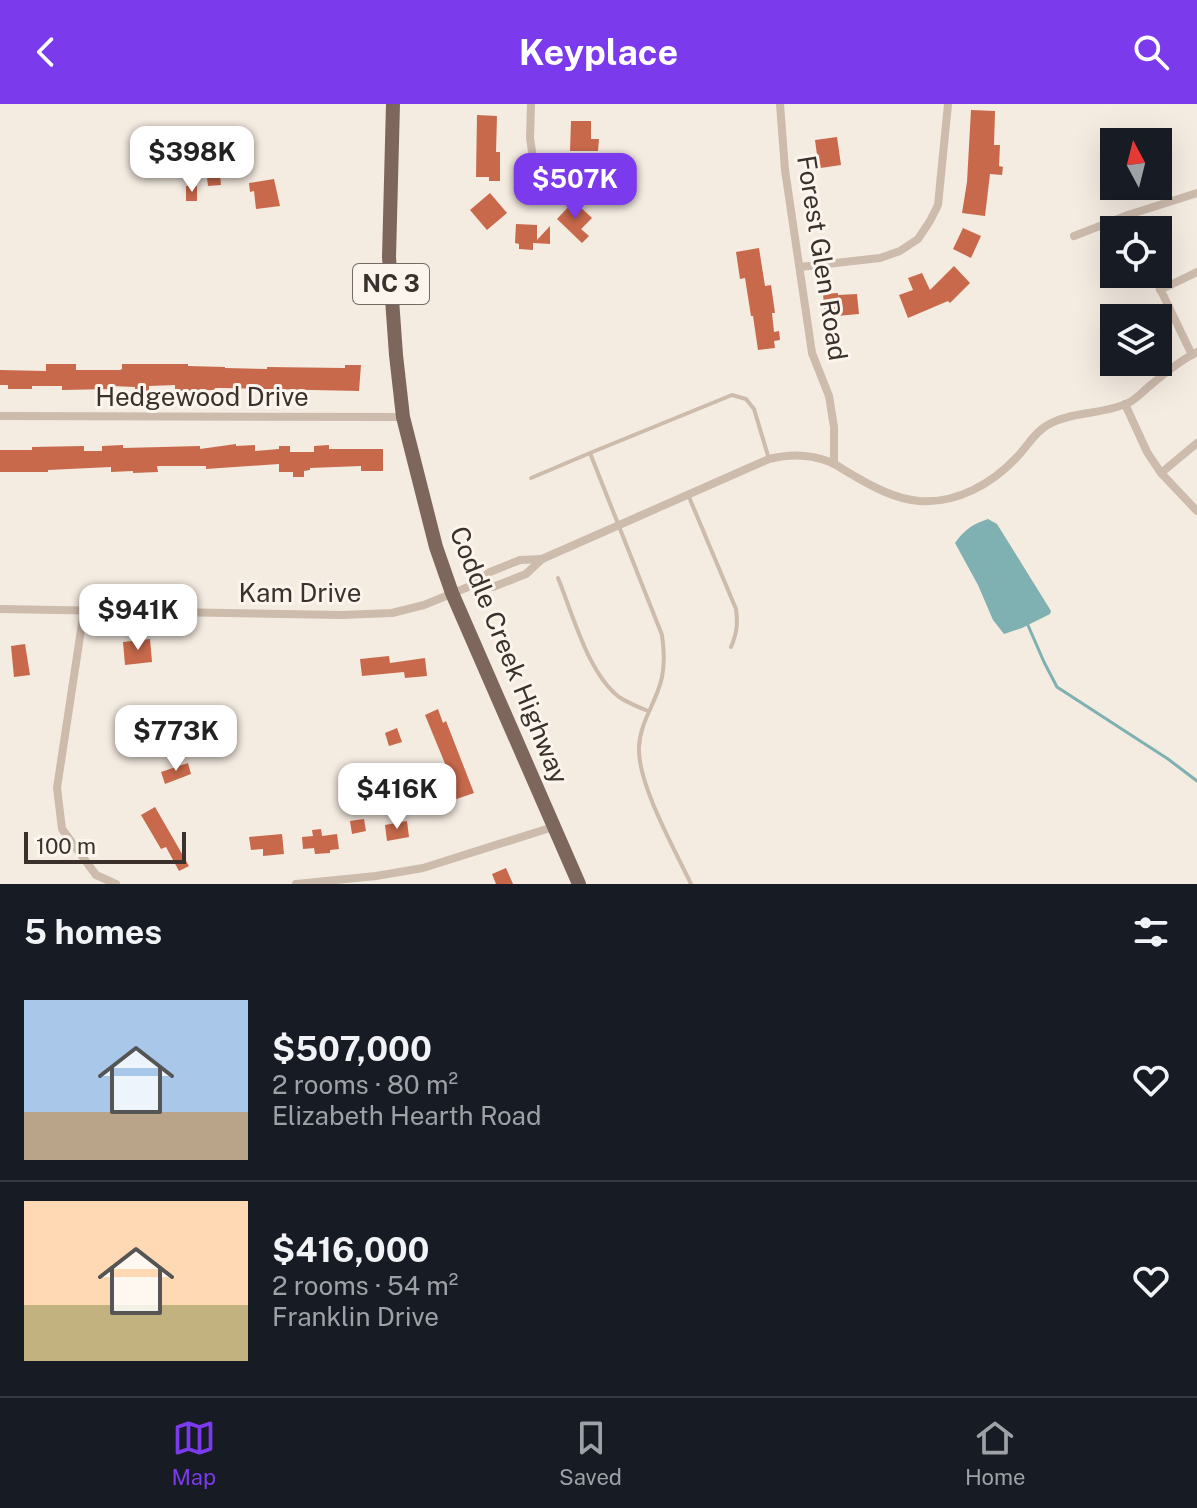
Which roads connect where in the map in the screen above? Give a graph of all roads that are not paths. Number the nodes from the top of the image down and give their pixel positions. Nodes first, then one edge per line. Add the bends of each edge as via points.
1 (393, 104) edge
2 (531, 104) edge
3 (780, 104) edge
4 (948, 104) edge
5 (543, 175) dead end
6 (1197, 193) edge
7 (1128, 215) joint
8 (1074, 236) dead end
9 (800, 267) junction
10 (1197, 272) edge
11 (1160, 290) joint
12 (1195, 354) edge
13 (1125, 404) junction
14 (0, 416) edge
15 (403, 417) junction
16 (1197, 443) edge
17 (590, 453) junction
18 (769, 459) junction
19 (834, 464) junction
20 (1161, 473) junction
21 (531, 478) dead end
22 (688, 494) junction
23 (1197, 511) edge
24 (618, 525) junction
25 (542, 559) junction
26 (558, 578) dead end
27 (473, 585) junction
28 (452, 593) junction
29 (0, 609) edge
30 (84, 610) junction
31 (731, 647) dead end
32 (648, 711) junction
33 (553, 827) junction
34 (116, 884) edge
35 (296, 884) edge
36 (579, 884) edge
37 (691, 884) edge

1 - 15 main road, Coddle Creek Highway / NC 3 via 389,257
2 - 5 street via 533,158
3 - 9 street, Forest Glen Road
4 - 9 street via 938,205 918,239 880,258
6 - 7 street
7 - 8 street
9 - 19 street, Forest Glen Road via 812,353 829,396
10 - 11 street
11 - 12 street
12 - 13 street
13 - 19 street via 1047,425 988,482 950,498 919,501 896,495
13 - 20 street
14 - 15 street, Hedgewood Drive
15 - 28 main road, Coddle Creek Highway / NC 3
16 - 20 street
17 - 18 lane via 732,395 746,399 754,409
17 - 21 lane
17 - 24 lane
18 - 19 street via 797,455
18 - 22 street
20 - 23 street
22 - 24 street
22 - 31 lane via 736,609
24 - 25 street
24 - 32 lane via 665,652 662,679
25 - 27 street via 520,560
25 - 27 street via 526,574 493,587
26 - 32 lane via 602,680 623,700
27 - 28 street, Kam Drive
28 - 30 street, Kam Drive via 392,613
28 - 33 main road, Coddle Creek Highway / NC 3
29 - 30 street, Kam Drive
30 - 34 street via 57,788 60,815 62,829 96,875
32 - 37 lane via 640,766
33 - 35 street via 423,868
33 - 36 main road, Coddle Creek Highway / NC 3

